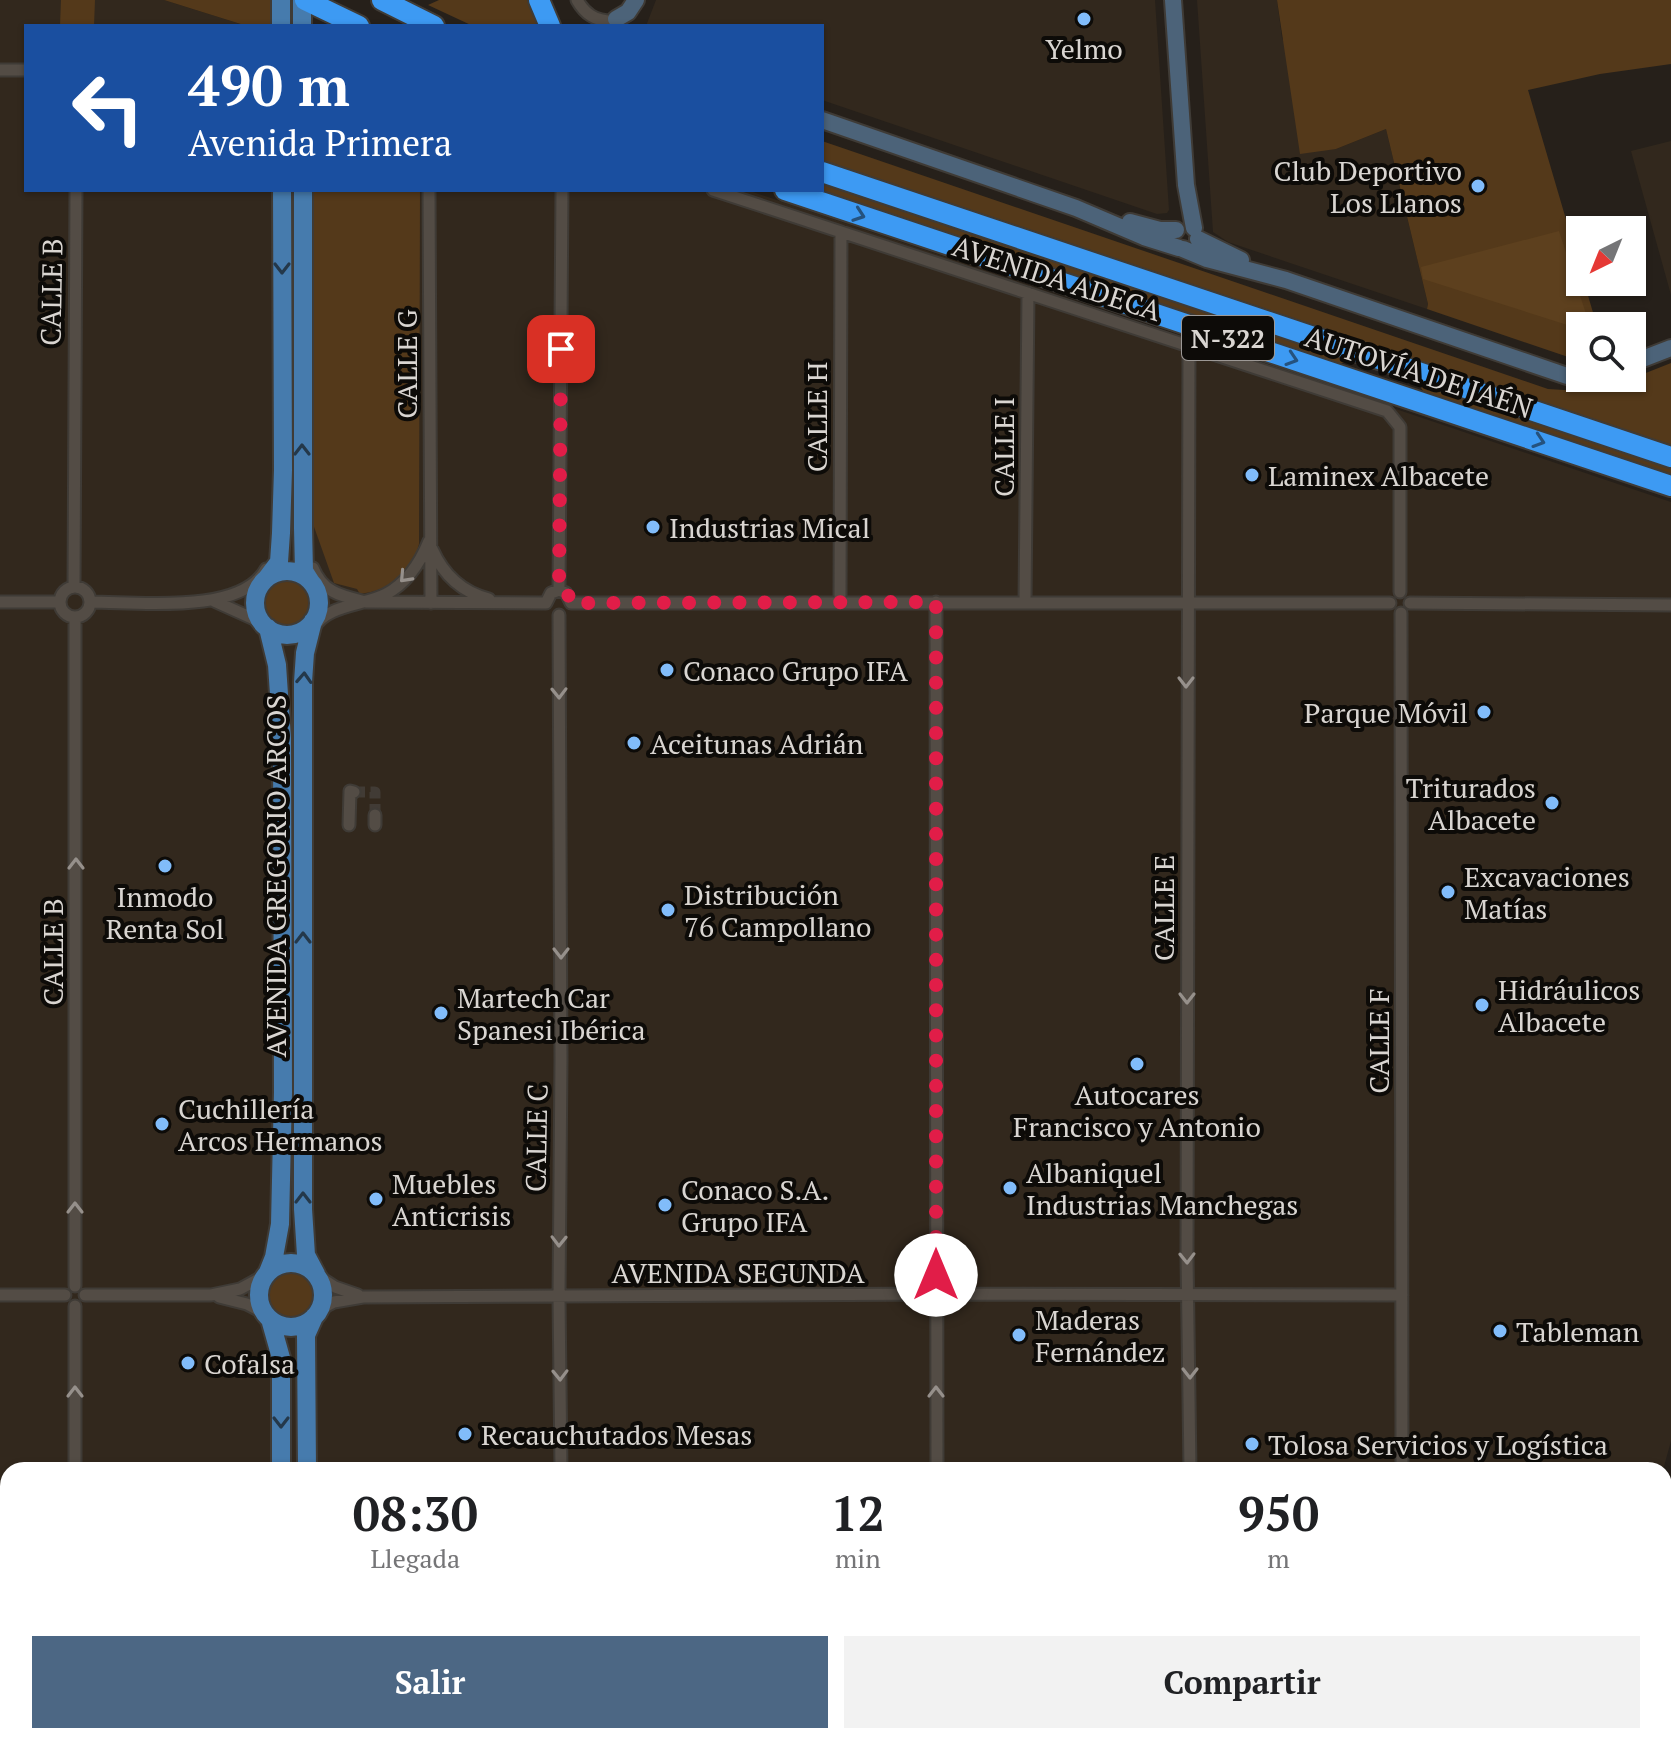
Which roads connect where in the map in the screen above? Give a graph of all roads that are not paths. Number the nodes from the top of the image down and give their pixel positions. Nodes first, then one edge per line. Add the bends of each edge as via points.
1 (281, 0) edge
2 (304, 0) edge
3 (321, 0) edge
4 (382, 0) edge
5 (539, 0) edge
6 (577, 0) edge
7 (1173, 0) edge
8 (635, 2) edge
9 (281, 24) edge
10 (302, 24) edge
11 (355, 24) edge
12 (369, 24) edge
13 (430, 24) edge
14 (549, 24) edge
15 (619, 24) edge
16 (0, 70) edge
17 (24, 70) edge
18 (824, 121) edge
19 (824, 173) edge
20 (76, 192) edge
21 (282, 192) edge
22 (303, 192) edge
23 (429, 192) edge
24 (562, 192) edge
25 (719, 192) edge
26 (791, 192) edge
27 (1086, 212) junction
28 (1187, 231) junction
29 (841, 232) junction
30 (1181, 249) junction
31 (1286, 280) junction
32 (1028, 293) junction
33 (1189, 346) junction
34 (1671, 348) edge
35 (1646, 358) edge
36 (1566, 376) edge
37 (1671, 457) edge
38 (1671, 486) edge
39 (430, 540) junction
40 (259, 584) junction
41 (317, 586) junction
42 (74, 587) junction
43 (559, 590) junction
44 (1400, 592) junction
45 (214, 601) junction
46 (0, 602) edge
47 (60, 602) junction
48 (91, 602) junction
49 (366, 602) junction
50 (840, 602) junction
51 (936, 602) junction
52 (1025, 602) junction
53 (431, 603) junction
54 (509, 603) junction
55 (546, 603) junction
56 (571, 603) junction
57 (1390, 603) junction
58 (1410, 603) junction
59 (1186, 604) junction
60 (1671, 605) edge
61 (1401, 613) junction
62 (559, 615) junction
63 (75, 618) junction
64 (319, 618) junction
65 (265, 626) junction
66 (354, 792) dead end
67 (349, 825) dead end
68 (267, 1274) junction
69 (317, 1275) junction
70 (75, 1286) junction
71 (936, 1294) junction
72 (0, 1295) edge
73 (65, 1295) junction
74 (85, 1295) junction
75 (211, 1295) junction
76 (1188, 1295) junction
77 (1402, 1295) junction
78 (363, 1297) junction
79 (559, 1297) junction
80 (75, 1306) junction
81 (316, 1314) junction
82 (268, 1316) junction
83 (75, 1462) edge
84 (281, 1462) edge
85 (307, 1462) edge
86 (561, 1462) edge
87 (937, 1462) edge
88 (1190, 1462) edge
89 (1402, 1462) edge

1 - 9 main road
2 - 10 main road
2 - 11 highway
3 - 12 highway
4 - 13 highway
5 - 14 highway
6 - 15 street via 596,19
7 - 28 street
8 - 15 street
16 - 17 street
18 - 27 street
19 - 37 highway, AUTOVÍA DE JAÉN / N-322
20 - 42 street, CALLE B
21 -> 40 main road via 279,562
41 -> 22 main road via 304,571
23 - 39 street, CALLE G
24 - 43 street
25 - 29 street, AVENIDA ADECA
26 -> 38 highway, AUTOVÍA DE JAÉN / N-322
27 - 28 street via 1160,230
27 - 30 street
28 - 30 street via 1191,249
28 - 31 street
29 - 32 street, AVENIDA ADECA
29 - 50 street, CALLE H
30 - 31 street
31 - 36 street
32 - 33 street, AVENIDA ADECA
32 - 52 street, CALLE I
33 - 44 street, AVENIDA ADECA via 1387,411 1400,427
33 - 59 street, CALLE E
34 - 35 street
39 -> 49 street, CALLE G via 407,578
39 - 53 street, CALLE G
39 - 54 street via 457,584 479,597
40 - 41 main road via 287,571
40 - 45 street
40 - 65 main road via 255,605
41 - 49 street
41 - 64 main road
42 - 47 street via 64,591
42 - 48 street via 84,590
43 - 55 street
43 - 56 street
44 - 57 street
44 - 58 street
45 - 48 street
45 - 65 street
46 - 47 street
47 - 63 street via 64,614
48 - 63 street via 87,613
49 - 53 street
49 - 64 street
50 - 51 street
50 - 56 street
51 - 52 street
51 - 71 street
52 - 59 street
53 - 54 street
54 - 55 street
55 - 62 street
56 - 62 street
57 - 59 street
57 - 61 street
58 - 60 street
58 - 61 street
59 -> 76 street, CALLE E
61 - 77 street, CALLE F
62 -> 79 street, CALLE C
70 -> 63 street, CALLE B
64 - 65 main road via 292,634
69 -> 64 main road, AVENIDA GREGORIO ARCOS via 306,1255 303,1209 303,682 307,643
65 - 68 main road, AVENIDA GREGORIO ARCOS via 277,665 282,738 280,1224
66 - 67 street via 350,791
68 - 69 main road via 277,1265 297,1263
68 - 75 street via 240,1289
68 - 82 main road via 259,1296
69 - 78 street, AVENIDA SEGUNDA
69 - 81 main road via 323,1292
70 - 73 street
70 - 74 street
71 - 76 street, AVENIDA SEGUNDA
71 - 79 street, AVENIDA SEGUNDA
87 -> 71 street
72 - 73 street
73 - 80 street
74 - 75 street
74 - 80 street
75 - 82 street via 247,1304
76 - 77 street, AVENIDA SEGUNDA
76 -> 88 street, CALLE E
77 - 89 street, CALLE F
78 - 79 street, AVENIDA SEGUNDA
78 - 81 street, AVENIDA SEGUNDA via 334,1302
79 -> 86 street, CALLE C
83 -> 80 street
81 - 82 main road via 292,1327
81 - 85 main road via 306,1335
82 -> 84 main road via 281,1358

